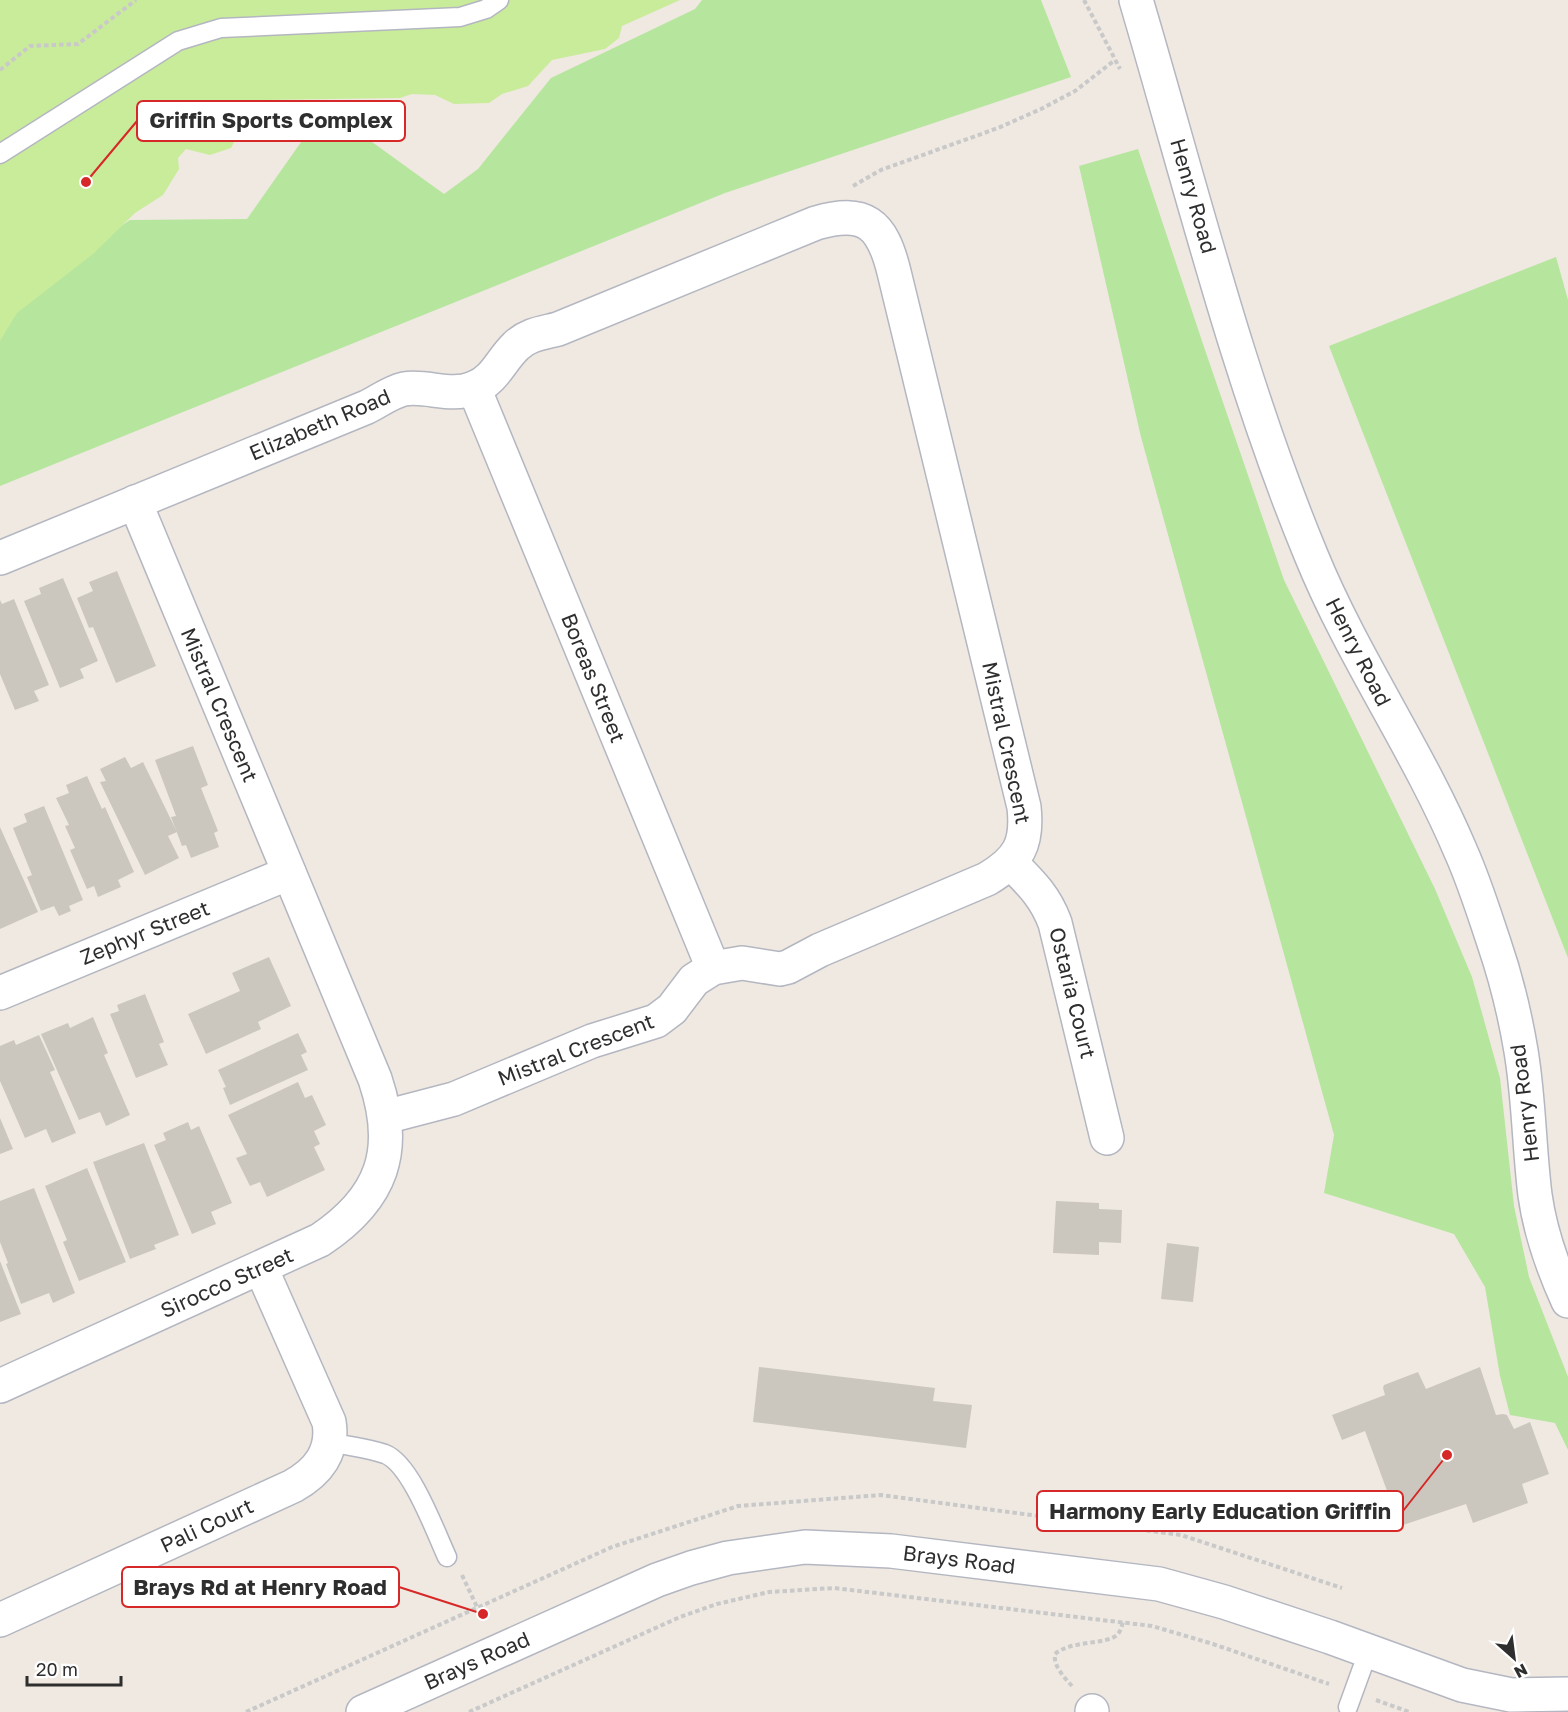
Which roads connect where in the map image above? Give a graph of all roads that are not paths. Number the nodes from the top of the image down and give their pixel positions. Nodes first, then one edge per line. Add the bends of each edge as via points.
1 (499, 0) edge
2 (1136, 0) edge
3 (0, 154) edge
4 (858, 220) joint
5 (474, 388) junction
6 (135, 502) junction
7 (0, 558) edge
8 (1011, 862) junction
9 (289, 873) junction
10 (713, 968) junction
11 (0, 993) edge
12 (385, 1117) junction
13 (1107, 1138) dead end
14 (261, 1268) junction
15 (1568, 1301) edge
16 (0, 1386) edge
17 (330, 1442) junction
18 (447, 1557) road end
19 (0, 1620) edge
20 (1368, 1652) junction
21 (1568, 1694) edge
22 (1348, 1707) dead end
23 (363, 1712) edge

1 - 3 lane via 486,9 460,17 221,28 178,41
2 - 15 street, Henry Road via 1253,399 1285,488 1337,614 1461,851 1495,945 1521,1052 1536,1198 1546,1242
4 - 5 street, Elizabeth Road via 841,217 816,223 567,325 528,337 515,346 494,375
4 - 8 street, Mistral Crescent via 880,235 890,256 1024,807 1025,837
5 - 6 street, Elizabeth Road via 451,393 402,389
5 - 10 street, Boreas Street
6 - 7 street, Elizabeth Road
6 - 9 street, Mistral Crescent
8 - 10 street, Mistral Crescent via 987,879 788,967 742,963
8 - 13 street, Ostaria Court via 1042,896 1052,915
9 - 11 street, Zephyr Street
9 - 12 street, Mistral Crescent via 375,1079
10 - 12 street, Mistral Crescent via 694,980 656,1021 592,1041 454,1099
12 - 14 street, Sirocco Street via 386,1155 360,1205 327,1235
14 - 16 street, Sirocco Street
14 - 17 street via 324,1408
17 - 18 lane via 384,1454 400,1464
17 - 19 street, Pali Court via 315,1471 293,1486
20 - 21 street, Brays Road via 1489,1692
20 - 22 lane
20 - 23 street, Brays Road via 1159,1584 891,1551 805,1547 728,1558 657,1580

